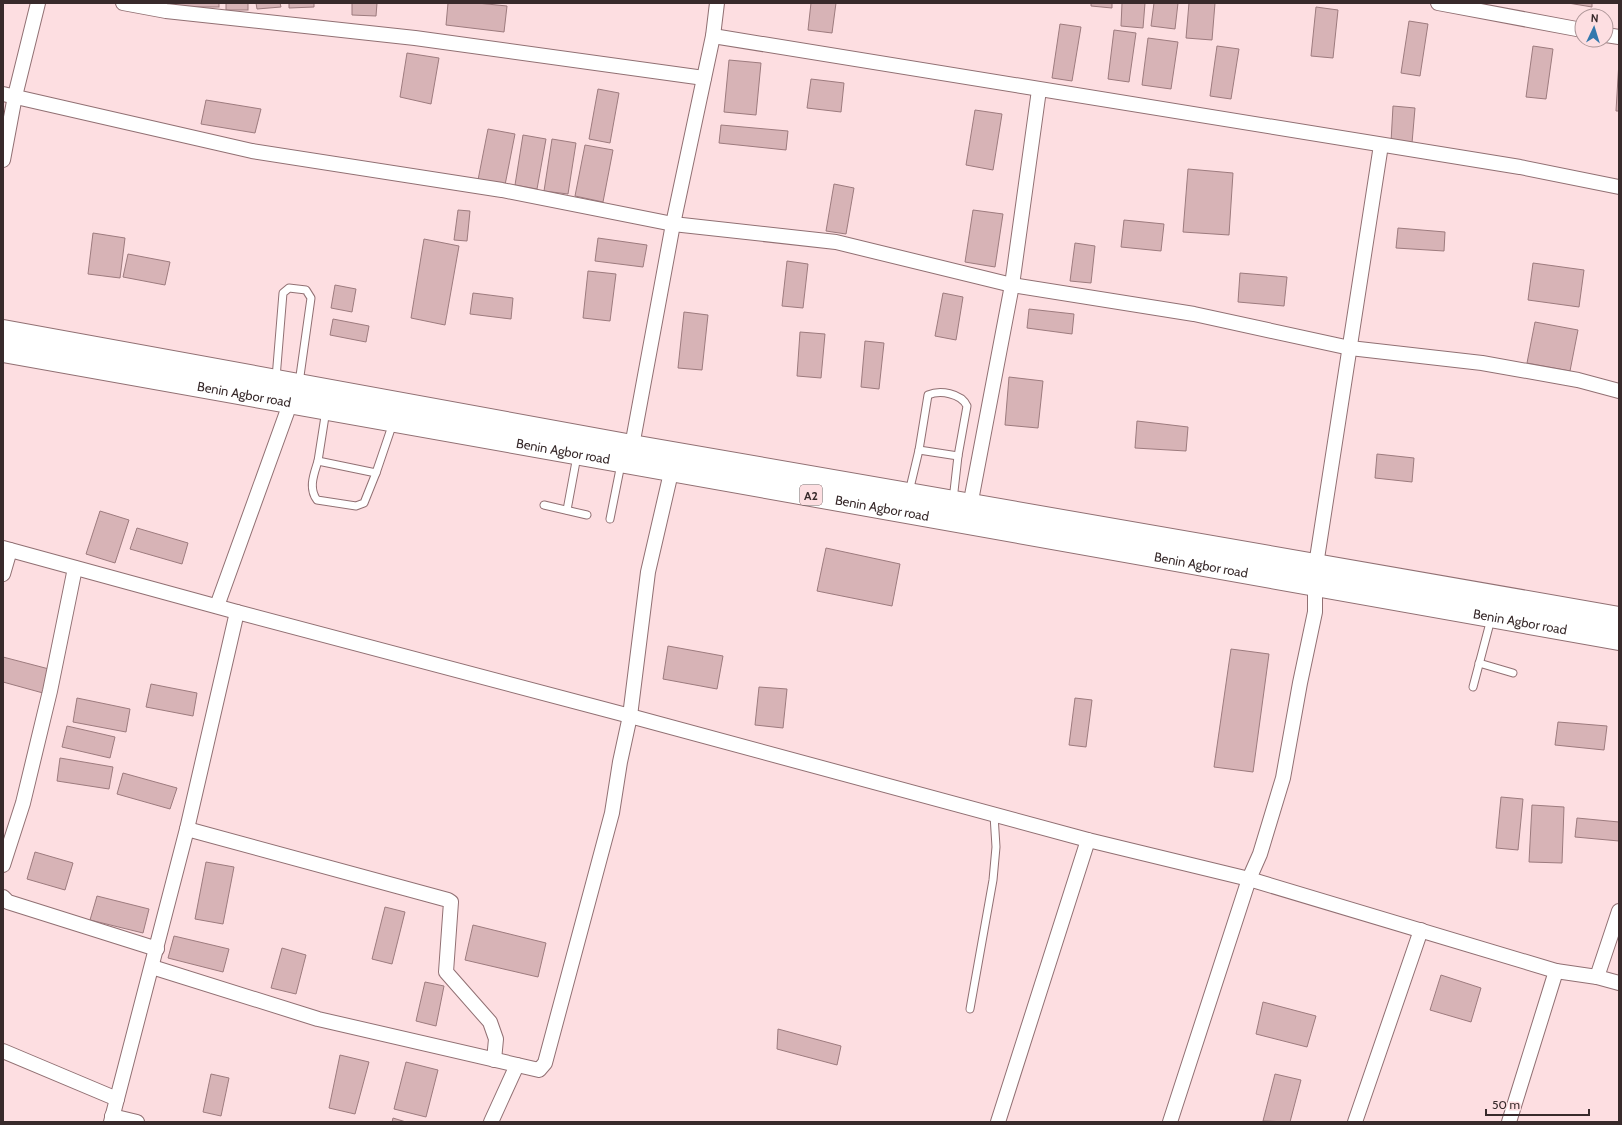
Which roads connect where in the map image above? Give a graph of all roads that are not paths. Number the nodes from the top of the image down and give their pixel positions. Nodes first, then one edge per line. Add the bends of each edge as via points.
1 (38, 3) edge
2 (124, 3) edge
3 (717, 3) edge
4 (1438, 3) edge
5 (1574, 28) edge
6 (713, 36) junction
7 (704, 78) junction
8 (1039, 90) junction
9 (9, 95) edge
10 (1381, 145) junction
11 (3, 160) edge
12 (1619, 187) edge
13 (673, 224) junction
14 (1012, 285) junction
15 (3, 331) edge
16 (1350, 348) junction
17 (3, 351) edge
18 (276, 381) junction
19 (1619, 391) edge
20 (295, 393) junction
21 (326, 408) junction
22 (394, 420) junction
23 (919, 450) junction
24 (578, 454) junction
25 (627, 454) junction
26 (958, 456) junction
27 (318, 461) junction
28 (673, 462) junction
29 (376, 473) junction
30 (909, 495) junction
31 (961, 504) junction
32 (544, 505) dead end
33 (567, 510) junction
34 (587, 515) dead end
35 (610, 520) dead end
36 (7, 549) edge
37 (75, 568) junction
38 (3, 574) edge
39 (1316, 576) junction
40 (217, 606) junction
41 (237, 612) junction
42 (1491, 617) junction
43 (1619, 618) edge
44 (1619, 639) edge
45 (1479, 664) junction
46 (1513, 673) dead end
47 (1473, 687) dead end
48 (630, 716) junction
49 (994, 815) junction
50 (187, 829) junction
51 (1088, 840) junction
52 (3, 865) edge
53 (1249, 879) junction
54 (3, 897) edge
55 (1619, 911) edge
56 (1421, 930) junction
57 (157, 949) junction
58 (152, 967) junction
59 (1556, 971) junction
60 (1597, 977) junction
61 (1619, 983) edge
62 (970, 1009) dead end
63 (3, 1051) edge
64 (494, 1060) junction
65 (517, 1065) junction
66 (117, 1099) junction
67 (112, 1119) edge
68 (137, 1122) edge
69 (490, 1122) edge
70 (998, 1122) edge
71 (1170, 1122) edge
72 (1355, 1122) edge
73 (1509, 1122) edge

1 - 9 street
2 - 7 street via 166,11 415,38
3 - 6 street
4 - 5 street
6 - 7 street
6 - 8 street
7 - 13 street
8 - 10 street
8 - 14 street
9 - 11 street
9 - 13 street via 252,151 502,190
10 - 12 street via 1520,167
10 - 16 street
13 - 14 street via 836,242
13 - 25 street
14 - 16 street via 1194,314
14 - 31 street
15 - 18 highway, Benin Agbor road / A2
16 - 19 street via 1482,363 1578,380
16 - 39 street
17 - 20 highway, Benin Agbor road / A2
18 - 20 highway, Benin Agbor road / A2
18 - 20 lane via 283,293 289,288 306,290 311,298
20 - 21 highway, Benin Agbor road / A2
20 - 25 highway, Benin Agbor road / A2
20 - 40 street
21 - 22 highway, Benin Agbor road / A2
21 - 27 lane
22 - 24 highway, Benin Agbor road / A2
22 - 29 lane
23 - 26 lane
23 - 26 lane via 928,395 936,392 958,396 967,406
23 - 30 lane
24 - 25 highway, Benin Agbor road / A2
24 - 33 lane
25 - 28 highway, Benin Agbor road / A2
25 - 35 lane
26 - 31 lane
27 - 29 lane
27 - 29 lane via 311,487 317,500 356,506 364,503
28 - 30 highway, Benin Agbor road / A2
28 - 39 highway, Benin Agbor road / A2 via 967,522
28 - 48 street via 648,572
30 - 31 highway, Benin Agbor road / A2
31 - 39 highway, Benin Agbor road / A2
32 - 33 lane
33 - 34 lane
36 - 37 street
36 - 38 street
37 - 40 street
37 - 52 street via 50,691 23,803
39 - 42 highway, Benin Agbor road / A2
39 - 43 highway, Benin Agbor road / A2
39 - 53 street via 1315,612 1283,778 1260,854
40 - 41 street
41 - 48 street
41 - 50 street
42 - 44 highway, Benin Agbor road / A2
42 - 45 lane
45 - 46 lane
45 - 47 lane
48 - 49 street
48 - 65 street via 612,813 545,1063 539,1070
49 - 51 street
49 - 62 lane via 996,846 993,880
50 - 57 street
50 - 64 street via 451,902 446,972 490,1022 496,1039
51 - 53 street
51 - 70 street
53 - 56 street
53 - 71 street
54 - 57 street via 8,902
55 - 60 street
56 - 59 street
56 - 72 street
57 - 58 street
58 - 64 street via 318,1019
58 - 66 street
59 - 60 street
59 - 73 street
60 - 61 street
63 - 66 street
64 - 65 street
65 - 69 street
66 - 67 street
67 - 68 street

